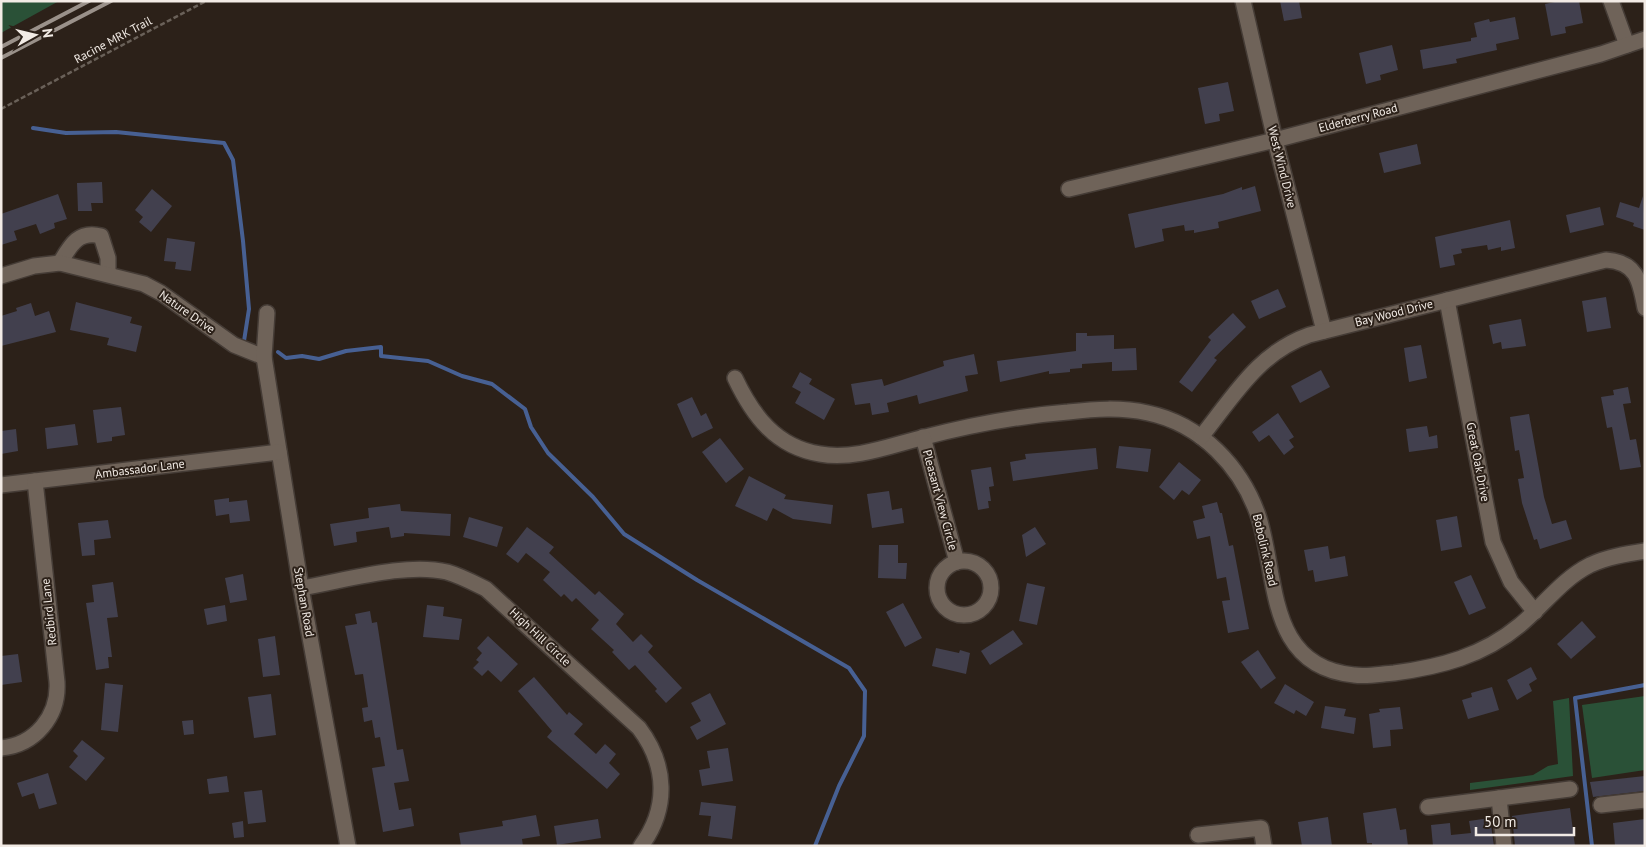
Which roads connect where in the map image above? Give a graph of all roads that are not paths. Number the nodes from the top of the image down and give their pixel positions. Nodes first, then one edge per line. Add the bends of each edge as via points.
1 (1243, 1) edge
2 (1611, 1) edge
3 (1645, 39) edge
4 (1627, 45) junction
5 (1275, 140) junction
6 (1069, 189) dead end
7 (60, 263) junction
8 (108, 274) junction
9 (1, 276) edge
10 (1447, 300) junction
11 (1645, 308) edge
12 (267, 313) dead end
13 (1324, 331) junction
14 (264, 357) junction
15 (735, 378) dead end
16 (923, 437) junction
17 (1201, 437) junction
18 (279, 452) junction
19 (35, 481) junction
20 (1, 485) edge
21 (1645, 551) edge
22 (957, 562) dead end
23 (301, 588) junction
24 (1535, 612) junction
25 (1, 748) edge
26 (1570, 789) dead end
27 (1499, 798) junction
28 (1645, 800) edge
29 (1601, 805) dead end
30 (1428, 807) dead end
31 (1198, 835) dead end
32 (348, 846) edge
33 (641, 846) edge
34 (1264, 846) edge
35 (1504, 846) edge

1 - 5 street, West Wind Drive
2 - 4 street
3 - 4 street, Elderberry Road
4 - 5 street, Elderberry Road
5 - 6 street, Elderberry Road
5 - 13 street, West Wind Drive
7 - 8 street, Nature Drive
7 - 8 street via 81,236 101,236 108,258
7 - 9 street, Nature Drive via 34,266
8 - 14 street, Nature Drive via 144,284 161,293 234,345
10 - 11 street, Bay Wood Drive via 1606,260 1625,265 1639,280
10 - 13 street, Bay Wood Drive
10 - 24 street, Great Oak Drive via 1493,542 1511,582
12 - 14 street, Stephan Road
13 - 17 street, Bay Wood Drive via 1292,341 1260,363
14 - 18 street, Stephan Road
15 - 16 street, Bobolink Road via 759,421 780,438 803,450 847,455
16 - 17 street, Bobolink Road via 984,422 1109,408 1156,415
16 - 22 street, Pleasant View Circle
17 - 24 street, Bobolink Road via 1231,465 1244,483 1260,521 1278,613 1284,628 1305,654 1320,665 1368,676 1427,669 1476,653
18 - 19 street, Ambassador Lane
18 - 23 street, Stephan Road
19 - 20 street, Ambassador Lane
19 - 25 street, Redbird Lane via 57,688 51,715 34,736
21 - 24 street, Bobolink Road via 1604,559 1587,566
23 - 32 street, Stephan Road
23 - 33 street, High Hill Circle via 407,569 427,569 467,579 486,590 639,728 649,741 660,772 661,805 656,821
26 - 27 street
27 - 30 street
27 - 35 street
28 - 29 street
31 - 34 street via 1261,828

